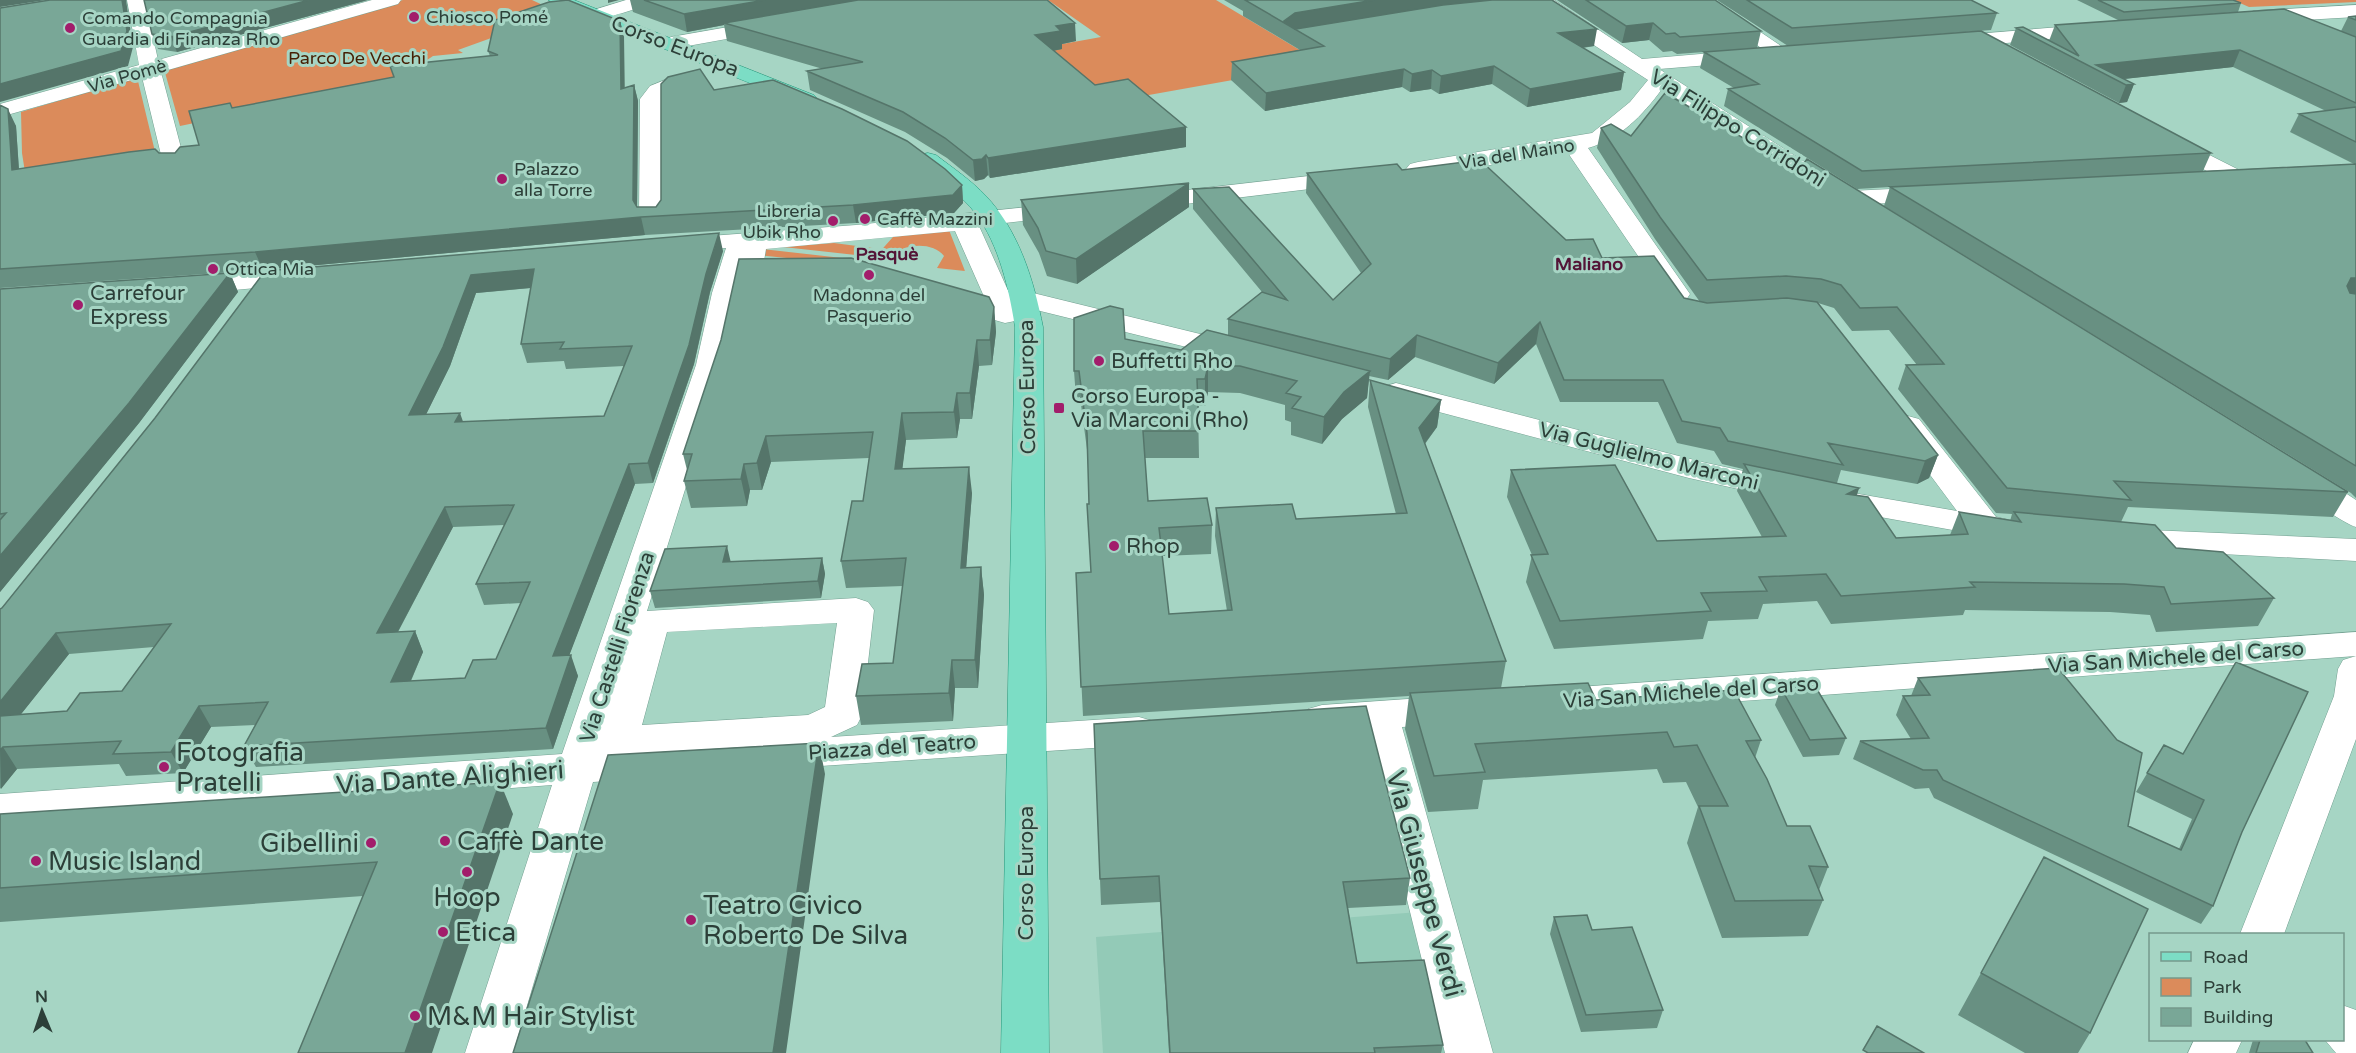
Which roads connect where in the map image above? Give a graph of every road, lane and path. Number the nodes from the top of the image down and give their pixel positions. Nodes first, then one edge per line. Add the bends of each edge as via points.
1 (136, 0) edge
2 (392, 0) edge
3 (558, 0) edge
4 (645, 0) edge
5 (1700, 0) edge
6 (1544, 2) edge
7 (1522, 5) edge
8 (2356, 11) edge
9 (2239, 14) edge
10 (594, 16) junction
11 (2269, 16) junction
12 (786, 23) edge
13 (2114, 29) edge
14 (2317, 33) edge
15 (1981, 40) junction
16 (1935, 43) edge
17 (671, 44) junction
18 (1806, 52) edge
19 (1783, 54) junction
20 (2016, 59) edge
21 (150, 69) junction
22 (1649, 71) junction
23 (658, 93) edge
24 (828, 108) edge
25 (0, 111) edge
26 (2149, 130) edge
27 (1574, 145) junction
28 (906, 146) edge
29 (174, 163) edge
30 (1399, 172) edge
31 (1376, 175) edge
32 (2196, 182) edge
33 (1954, 193) edge
34 (1849, 198) junction
35 (1118, 205) edge
36 (1083, 208) edge
37 (651, 217) edge
38 (990, 218) junction
39 (1888, 222) edge
40 (748, 242) junction
41 (657, 245) edge
42 (320, 275) edge
43 (263, 280) junction
44 (169, 287) edge
45 (1025, 299) junction
46 (242, 309) edge
47 (1693, 312) edge
48 (1262, 358) edge
49 (1366, 385) edge
50 (1888, 400) edge
51 (2278, 464) edge
52 (2356, 517) edge
53 (1986, 525) junction
54 (2030, 531) edge
55 (2098, 537) edge
56 (2356, 550) edge
57 (2356, 644) edge
58 (2355, 688) edge
59 (1380, 715) junction
60 (1286, 721) edge
61 (1167, 729) edge
62 (1026, 738) junction
63 (618, 741) joint
64 (578, 767) junction
65 (0, 810) edge
66 (2267, 931) edge
67 (2344, 1026) edge
68 (2356, 1042) edge
69 (489, 1053) edge
70 (1025, 1053) edge
71 (1469, 1053) edge

1 - 21 street
2 - 21 street, Via Pomè
3 - 10 main road, Corso Europa
4 - 10 street
5 - 19 street
6 - 7 street
6 - 22 street, Via Filippo Corridoni
8 - 11 street
9 - 11 street
10 - 17 main road, Corso Europa
11 - 14 street
12 - 17 street
13 - 15 street
15 - 16 street
15 - 20 street
17 - 24 main road, Corso Europa
18 - 19 street
19 - 22 street
21 - 25 street, Via Pomè
21 - 29 street
22 - 27 street, Via del Maino via 1638,107 1600,138
22 - 34 street, Via Filippo Corridoni
23 - 37 street via 649,182
26 - 32 street via 2252,179
27 - 30 street, Via del Maino
27 - 47 street
28 - 38 main road, Corso Europa via 964,189
31 - 35 street
33 - 34 street
34 - 39 street, Via Filippo Corridoni
36 - 38 street
38 - 40 street
38 - 45 main road, Corso Europa
40 - 40 street via 964,226 1005,315 856,272 749,275
40 - 41 street
40 - 64 street, Via Castelli Fiorenza via 725,293 710,365
42 - 43 street
43 - 44 street
43 - 46 street
45 - 48 street
45 - 62 main road, Corso Europa via 1029,327
49 - 53 street, Via Guglielmo Marconi via 1700,471 1833,500
50 - 53 street
51 - 52 street
53 - 54 street, Via Guglielmo Marconi
55 - 56 street
57 - 59 street, Via San Michele del Carso
58 - 66 street
59 - 60 street, Via San Michele del Carso
59 - 71 street, Via Giuseppe Verdi
61 - 62 street
62 - 64 street, Piazza del Teatro
62 - 70 main road, Corso Europa
63 - 63 street via 652,621 856,610 843,715 813,729
64 - 65 street, Via Dante Alighieri
64 - 69 street, Via Castelli Fiorenza
67 - 68 street

